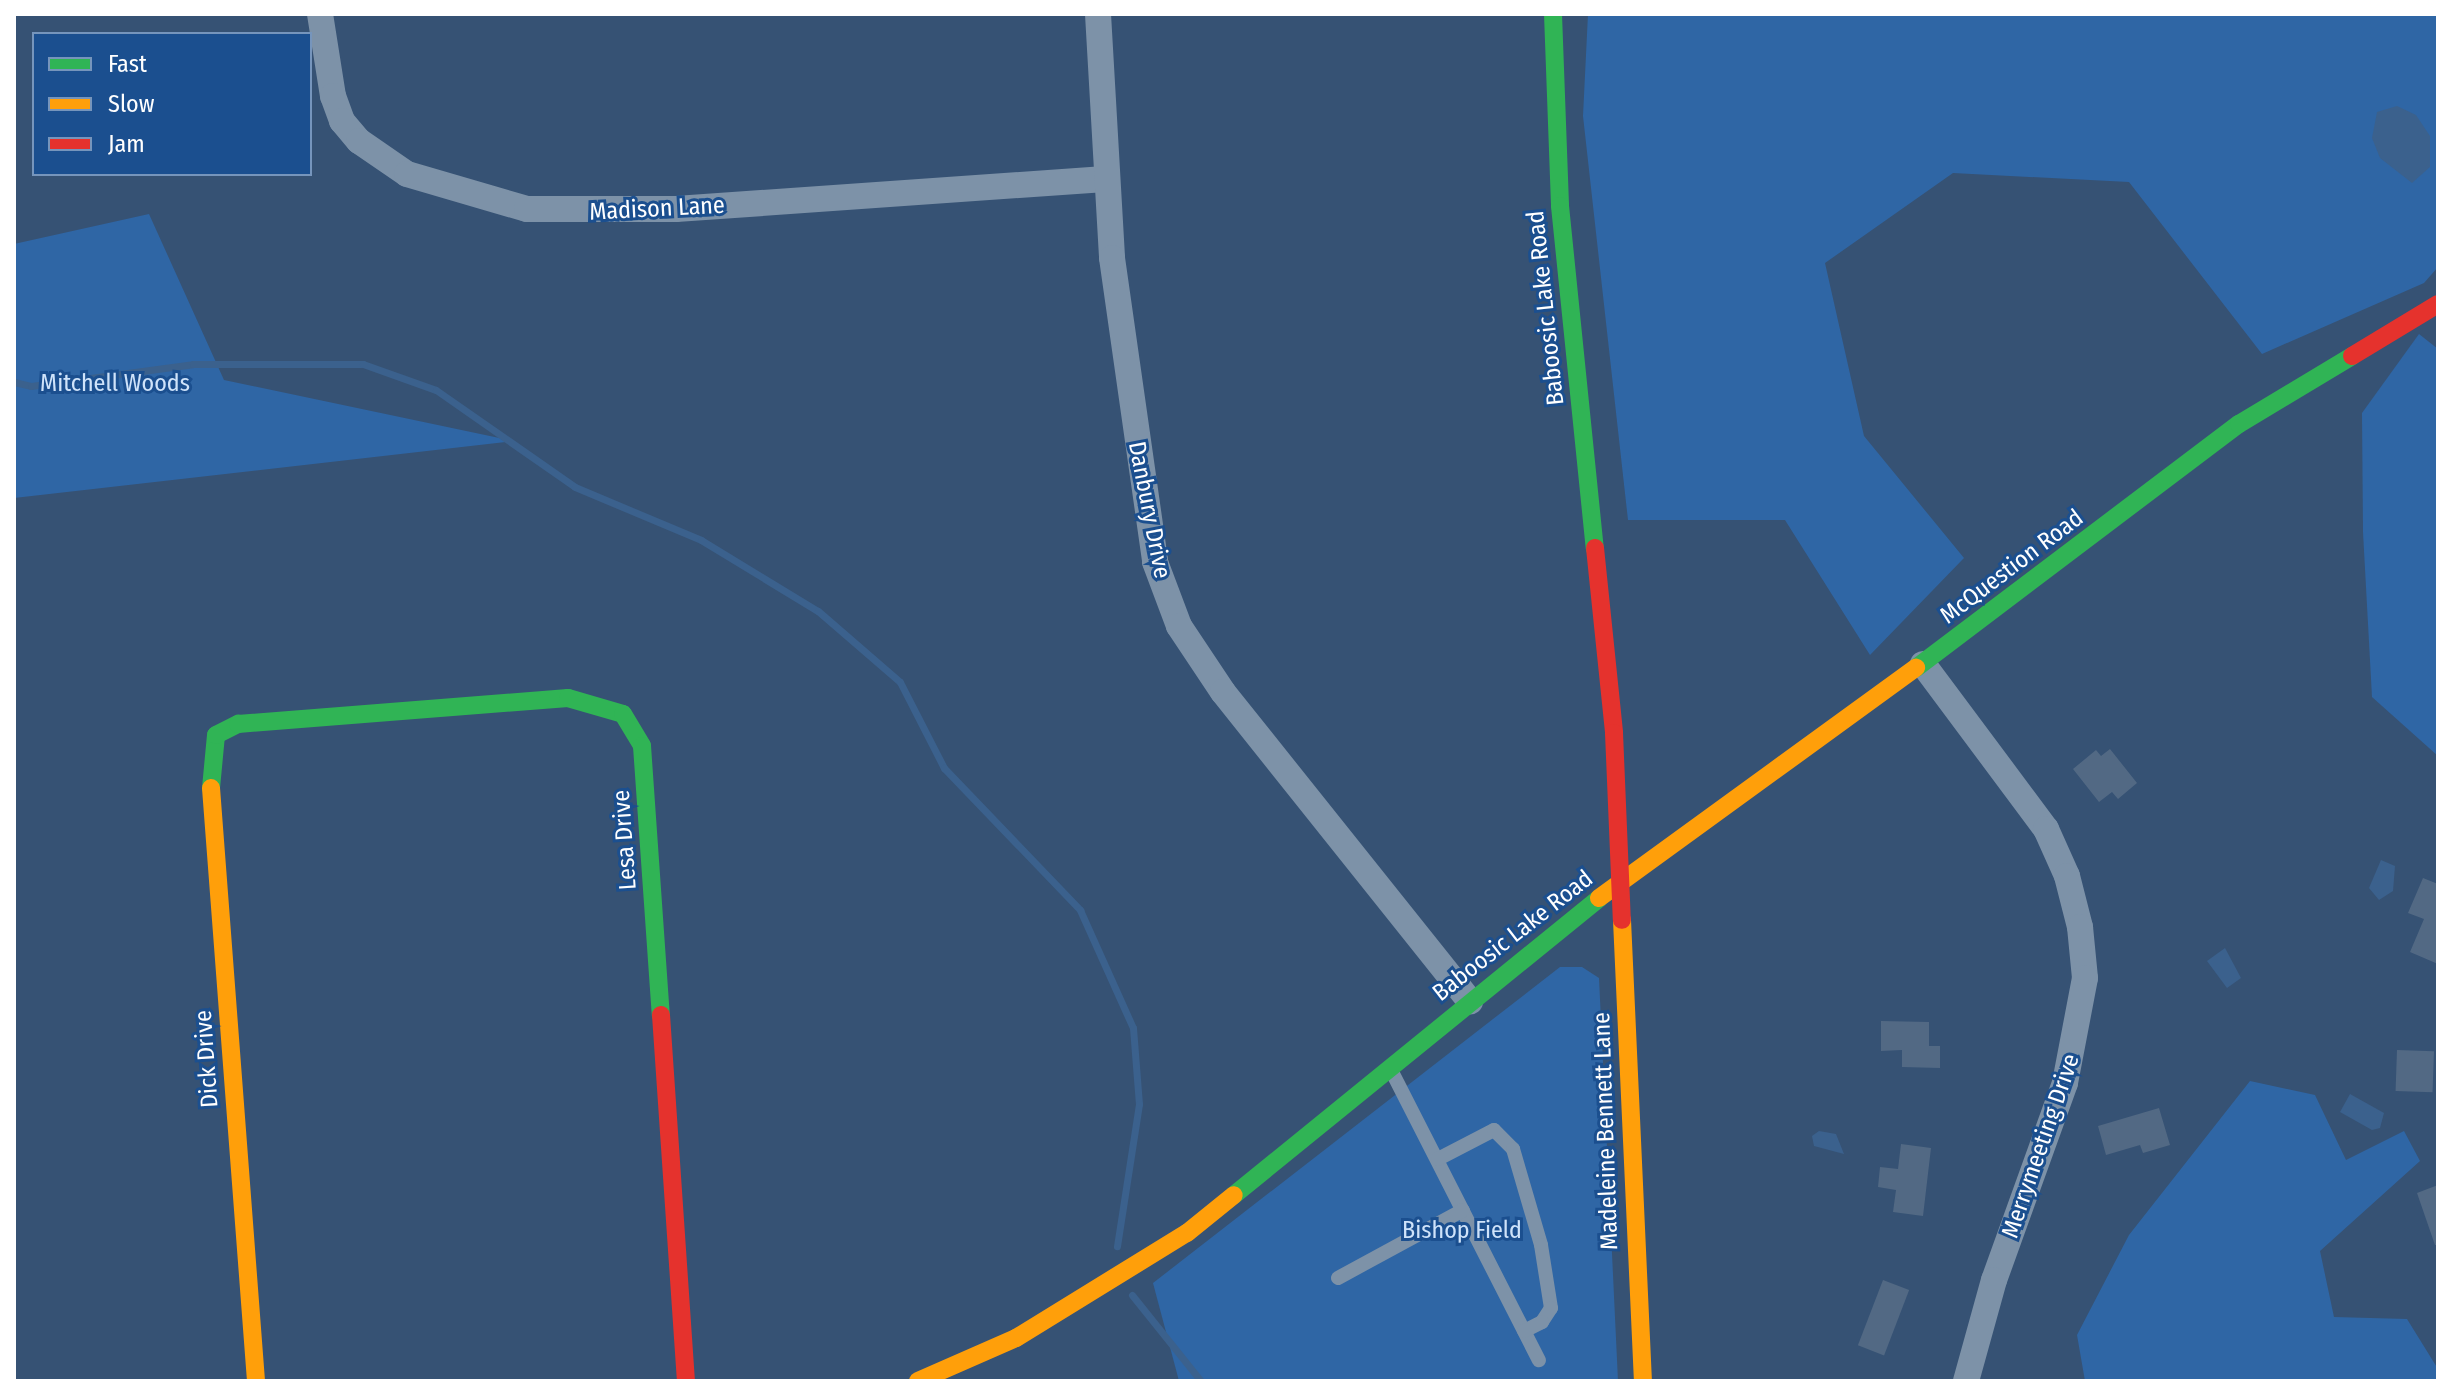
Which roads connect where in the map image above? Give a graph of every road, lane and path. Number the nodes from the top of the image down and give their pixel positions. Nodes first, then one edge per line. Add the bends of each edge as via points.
1 (320, 14) edge
2 (1098, 14) edge
3 (1553, 14) edge
4 (1105, 179) junction
5 (2438, 304) edge
6 (1923, 664) junction
7 (216, 735) joint
8 (1622, 880) junction
9 (1470, 1001) junction
10 (1388, 1065) junction
11 (1438, 1159) junction
12 (1463, 1210) junction
13 (1338, 1278) dead end
14 (1524, 1331) junction
15 (1539, 1360) dead end
16 (256, 1381) edge
17 (686, 1381) edge
18 (918, 1381) edge
19 (1643, 1381) edge
20 (1966, 1381) edge

1 - 4 street, Madison Lane via 333,96 342,121 359,141 407,174 515,207 570,213 676,209
2 - 4 street, Danbury Drive
3 - 8 street, Baboosic Lake Road via 1560,206 1607,645
4 - 9 street, Danbury Drive via 1138,469 1155,562 1179,626 1223,692
5 - 6 street, McQuestion Road via 2239,424
6 - 8 street, McQuestion Road
6 - 20 street, Merrymeeting Drive via 2046,829 2067,876 2085,978 2065,1083 1994,1280
7 - 16 street, Dick Drive via 210,763 212,805
7 - 17 street, Lesa Drive via 238,724 278,718 555,699 607,705 634,728 644,772
8 - 9 street, Baboosic Lake Road
8 - 19 street, Madeleine Bennett Lane via 1633,1249
9 - 10 street, Baboosic Lake Road
10 - 11 lane
10 - 18 street, Baboosic Lake Road via 1149,1259 1016,1338
11 - 12 lane
11 - 14 lane via 1494,1130 1513,1149 1541,1245 1551,1308 1542,1322
12 - 13 lane
12 - 14 lane
14 - 15 lane

